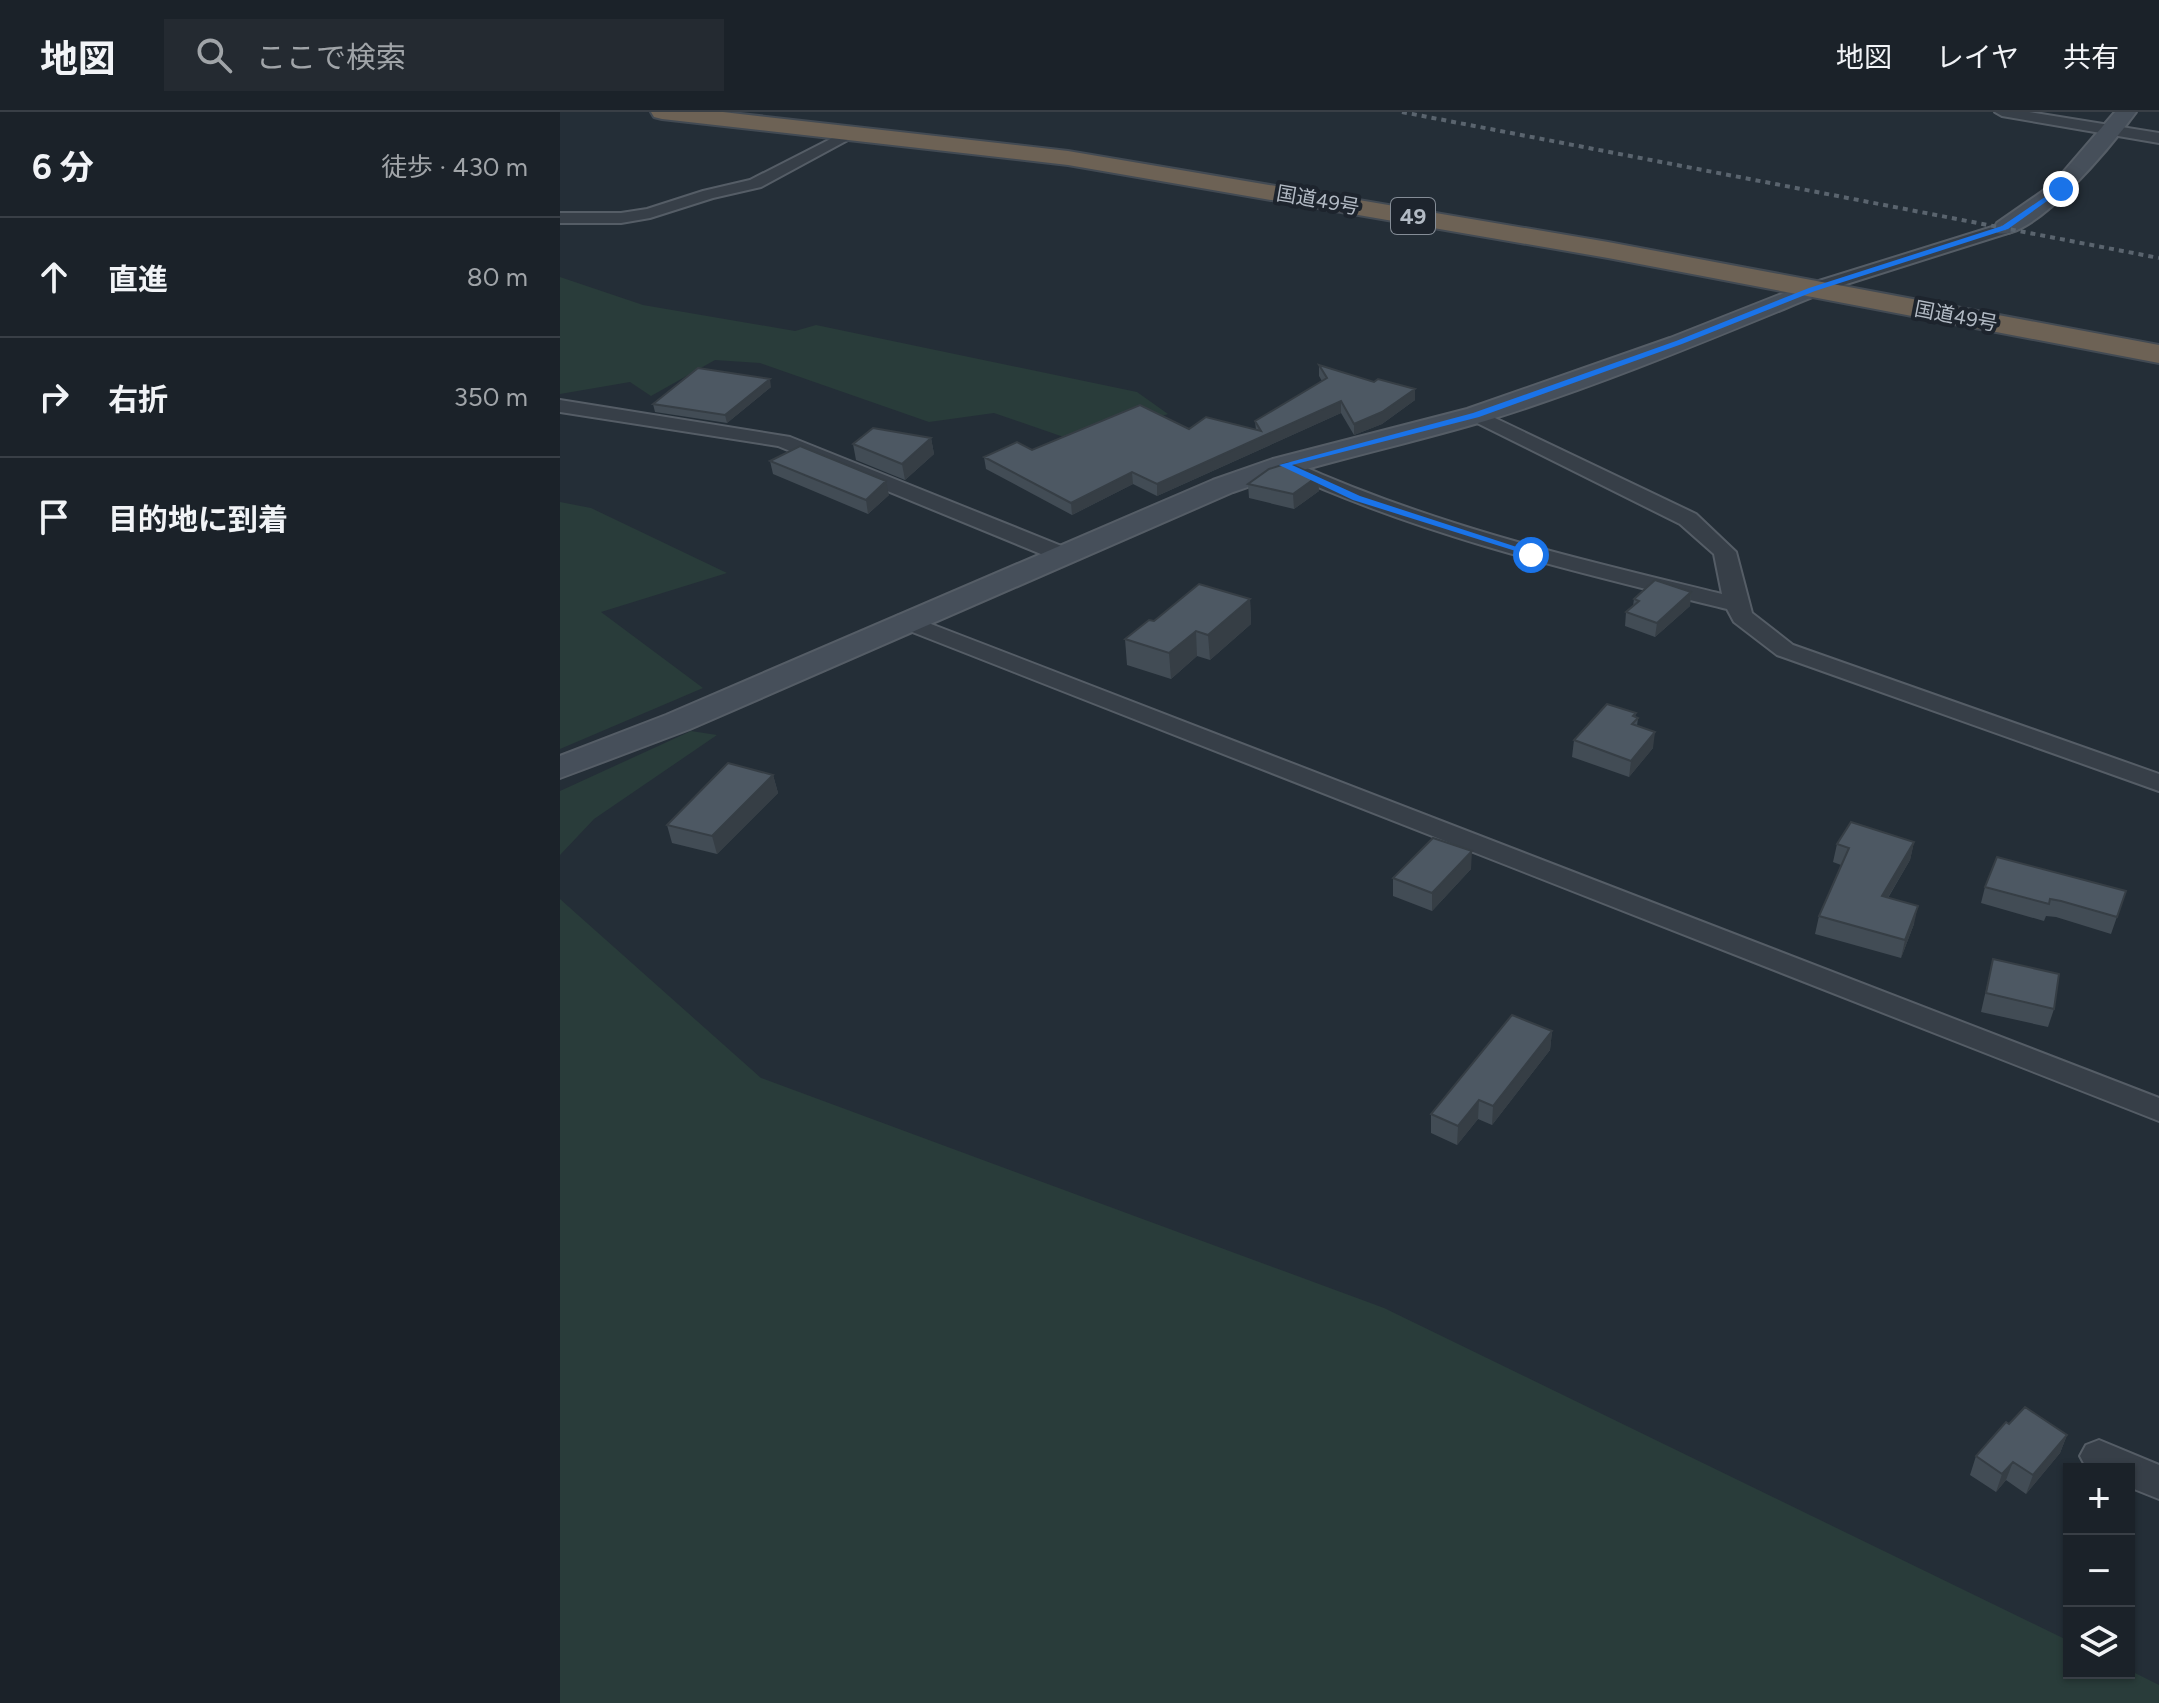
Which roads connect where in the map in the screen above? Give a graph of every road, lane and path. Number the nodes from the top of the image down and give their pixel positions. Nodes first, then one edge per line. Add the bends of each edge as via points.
1 (662, 112) edge
2 (2002, 112) edge
3 (2126, 112) edge
4 (2110, 131) junction
5 (852, 132) junction
6 (2159, 138) edge
7 (560, 218) edge
8 (2005, 228) joint
9 (1812, 289) junction
10 (2159, 354) edge
11 (560, 406) edge
12 (1476, 415) junction
13 (1283, 465) junction
14 (1061, 554) junction
15 (1736, 604) junction
16 (905, 621) junction
17 (560, 768) edge
18 (2159, 783) edge
19 (2159, 1110) edge
20 (2135, 1472) edge
21 (2159, 1483) edge

1 - 5 highway, 国道49号 / 49
2 - 4 street
3 - 4 street
4 - 6 street
4 - 8 street via 2061,189
5 - 7 street via 755,184 650,213
5 - 9 highway, 国道49号 / 49 via 1218,182
8 - 9 street
9 - 10 highway, 国道49号 / 49
9 - 12 street
11 - 14 street via 783,441
12 - 13 street
12 - 15 street via 1688,519 1725,552
13 - 14 street
13 - 15 street via 1356,498 1531,555
14 - 16 street
15 - 18 street via 1750,626 1785,650
16 - 17 street
16 - 19 street
20 - 21 street

